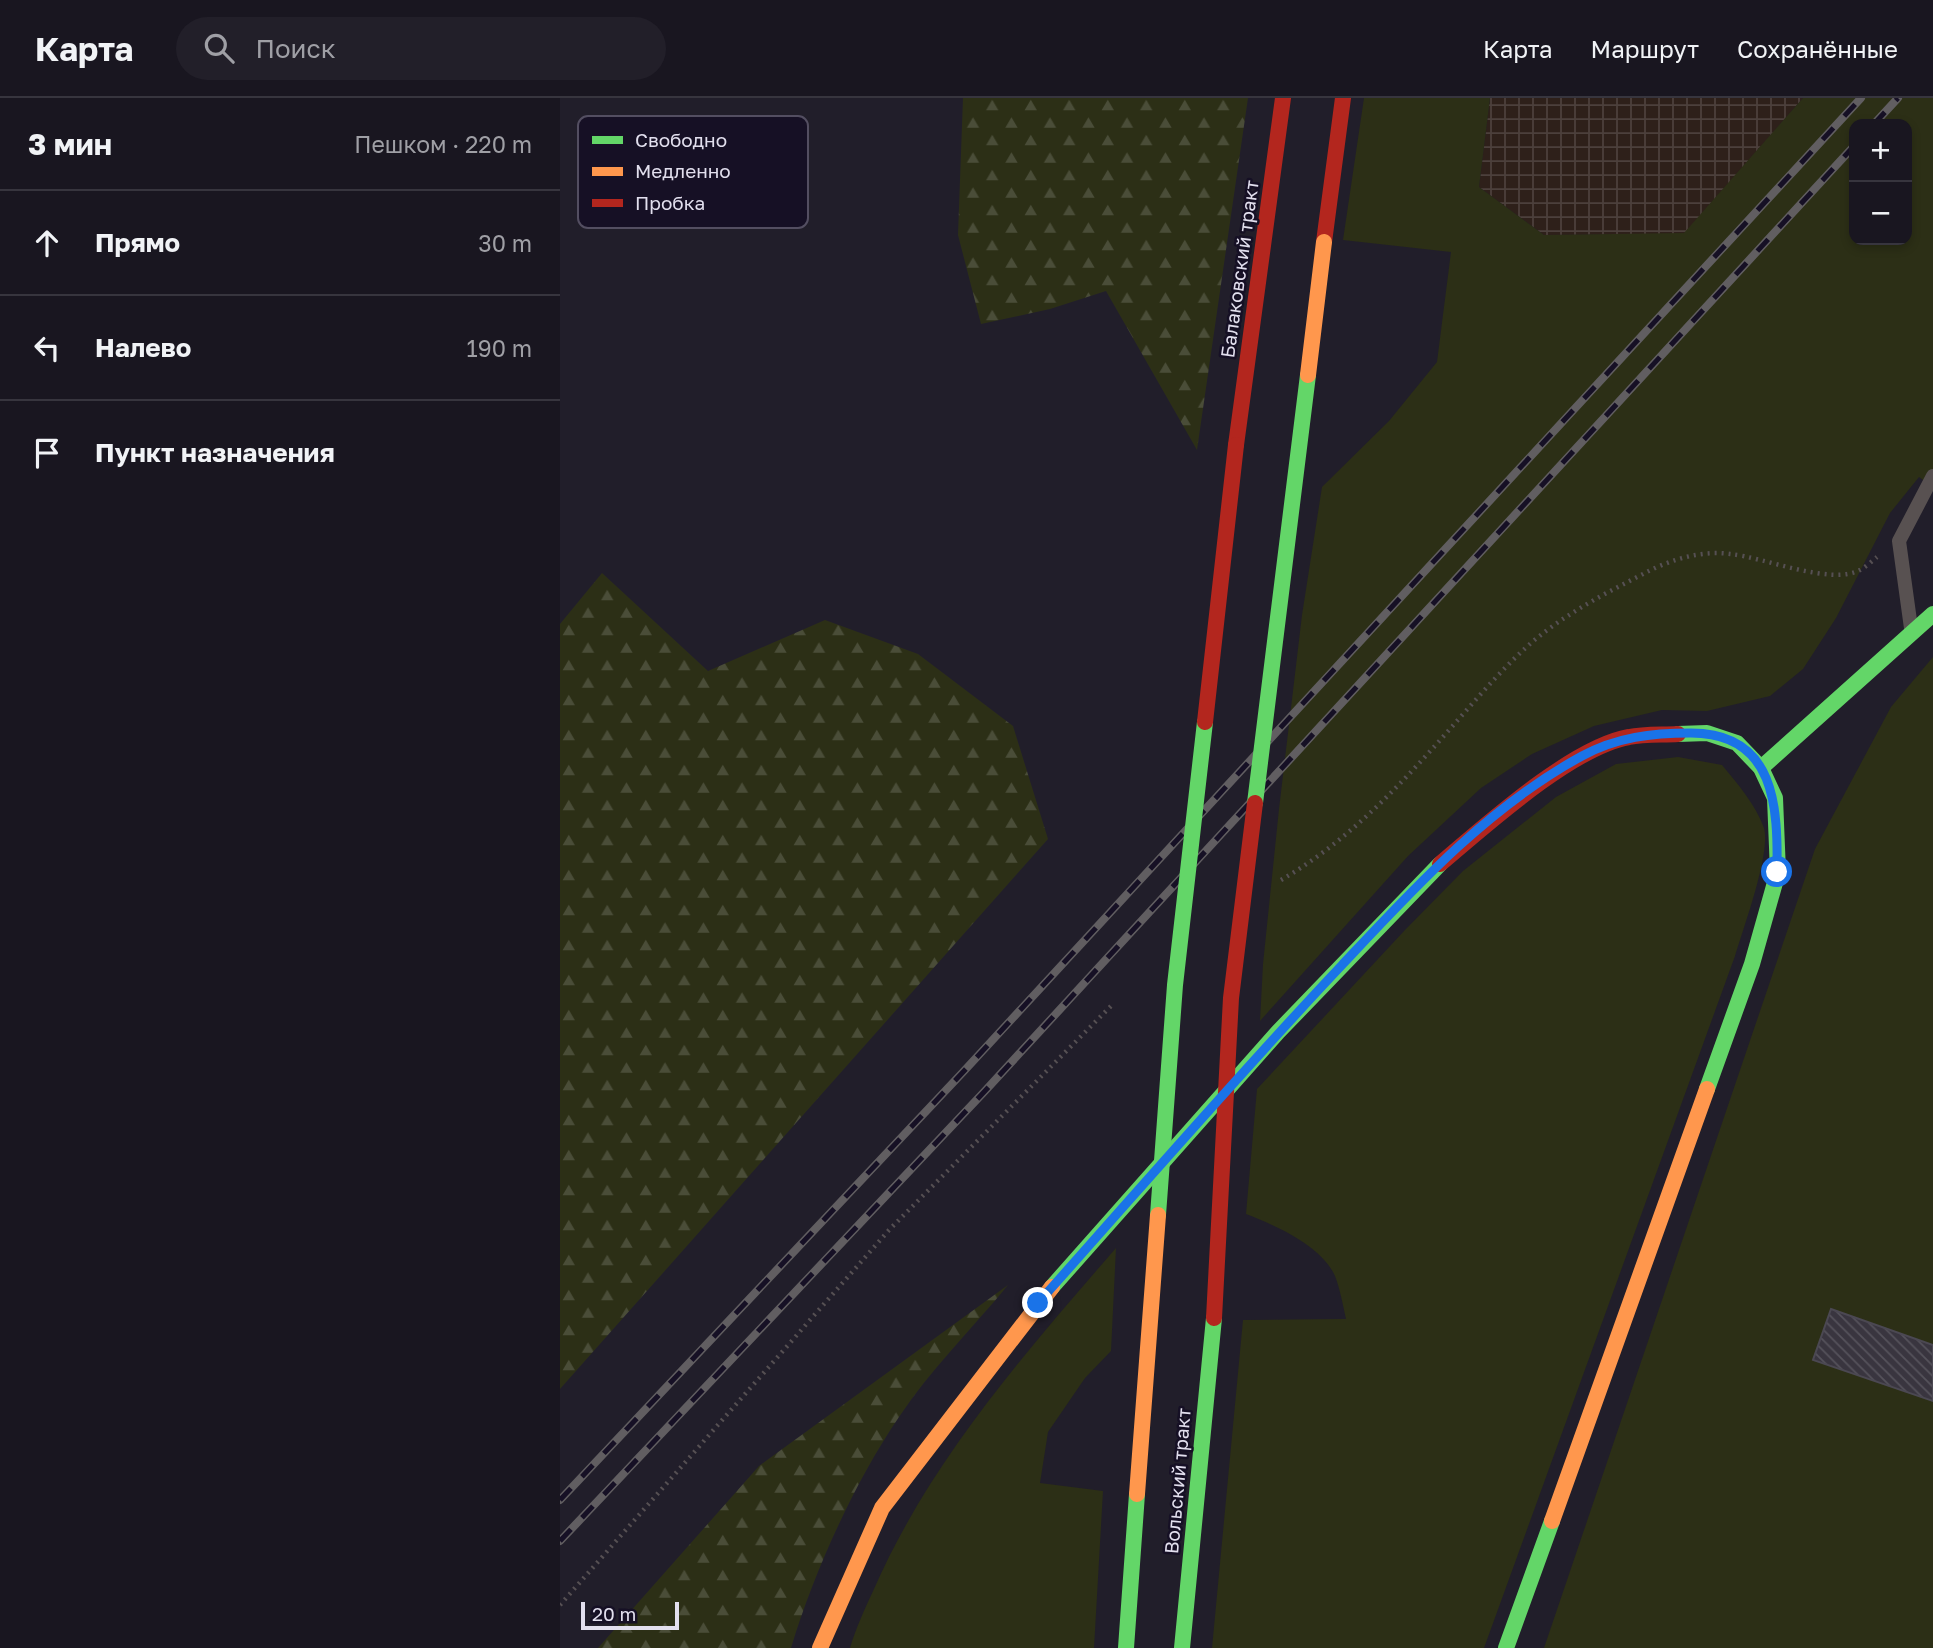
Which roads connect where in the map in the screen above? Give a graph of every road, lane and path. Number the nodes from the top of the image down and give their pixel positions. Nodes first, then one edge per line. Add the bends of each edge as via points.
1 (1283, 98) edge
2 (1342, 98) edge
3 (1933, 477) edge
4 (1899, 541) junction
5 (1933, 614) edge
6 (1911, 633) junction
7 (1760, 768) junction
8 (1272, 886) dead end
9 (1112, 1005) dead end
10 (1137, 1494) joint
11 (560, 1605) edge
12 (820, 1648) edge
13 (1126, 1648) edge
14 (1182, 1648) edge
15 (1506, 1648) edge

1 - 10 main road, Балаковский тракт, bridge via 1236,445 1175,985
2 - 14 main road, Вольский тракт, bridge via 1231,998 1214,1318
3 - 4 lane
4 - 6 lane
4 - 8 path via 1859,571 1832,575 1729,553 1695,556 1665,563 1586,603 1532,642 1364,819 1320,858
5 - 6 main road
6 - 7 main road
7 - 12 main road via 1737,743 1707,733 1627,737 1582,756 1511,803 1427,875 1278,1032 1030,1314 882,1508
7 - 15 main road via 1775,798 1777,872 1752,964
9 - 11 path via 889,1230
10 - 13 main road, Вольский тракт

